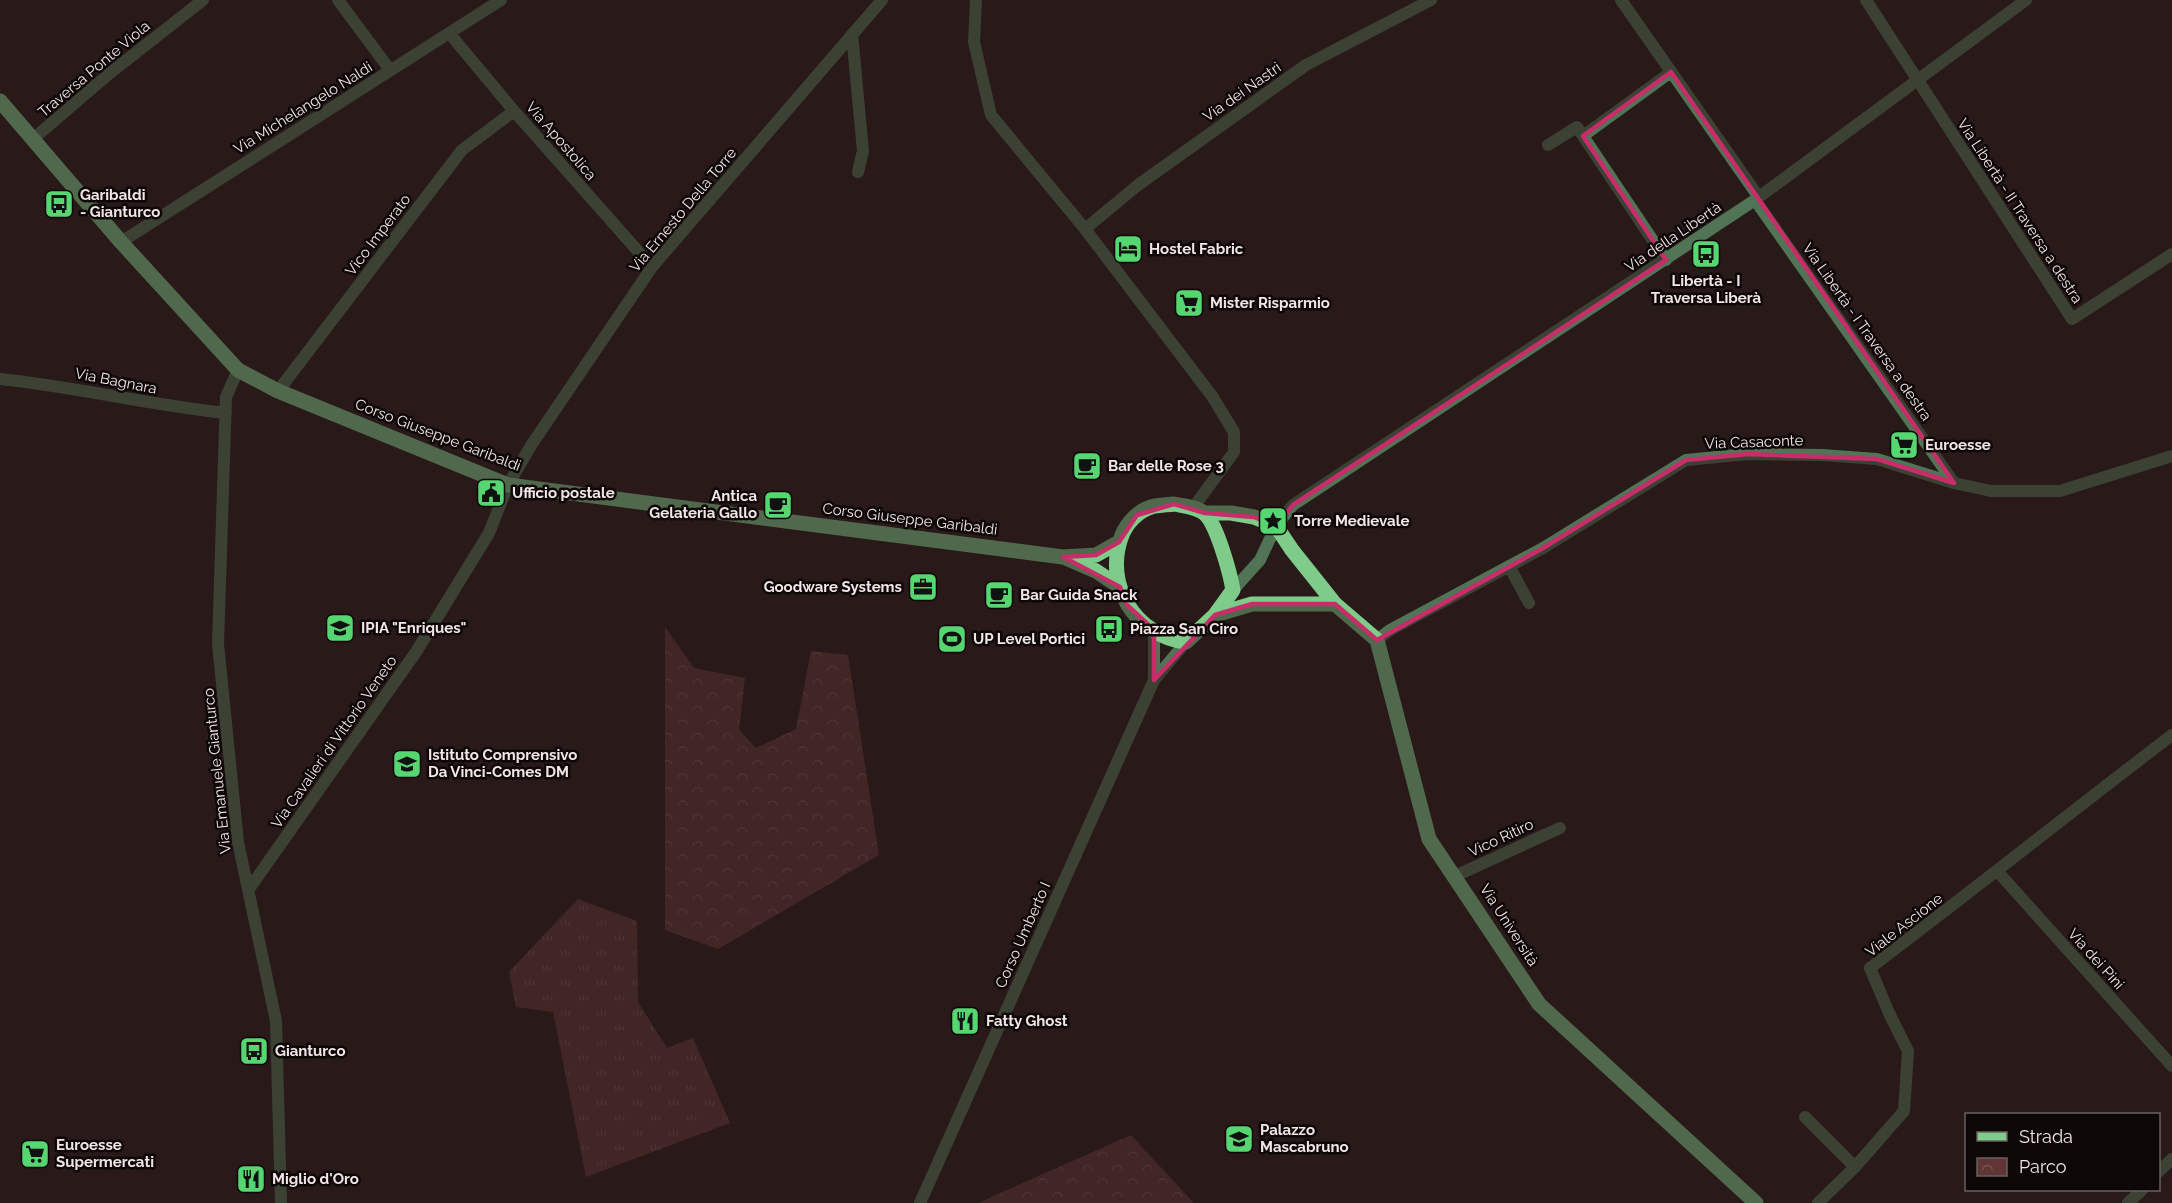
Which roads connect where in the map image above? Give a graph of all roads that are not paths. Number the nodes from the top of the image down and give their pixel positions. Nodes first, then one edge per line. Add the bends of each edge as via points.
1 (203, 0) edge
2 (338, 0) edge
3 (501, 0) edge
4 (882, 0) edge
5 (976, 0) edge
6 (1431, 0) edge
7 (1622, 0) edge
8 (1866, 0) edge
9 (2026, 0) edge
10 (449, 33) junction
11 (852, 34) junction
12 (390, 70) junction
13 (1671, 72) junction
14 (1918, 79) junction
15 (0, 101) edge
16 (514, 111) junction
17 (1583, 136) junction
18 (33, 139) junction
19 (1548, 145) dead end
20 (858, 172) dead end
21 (1756, 198) junction
22 (1085, 229) junction
23 (121, 242) junction
24 (2172, 254) edge
25 (1666, 260) junction
26 (652, 267) junction
27 (238, 370) junction
28 (0, 380) edge
29 (278, 391) junction
30 (226, 413) junction
31 (2170, 460) edge
32 (1954, 483) junction
33 (508, 485) junction
34 (1199, 510) junction
35 (1276, 526) junction
36 (1119, 542) junction
37 (1063, 557) junction
38 (1509, 566) junction
39 (1120, 587) junction
40 (1233, 590) junction
41 (1529, 603) dead end
42 (1335, 604) junction
43 (1215, 615) junction
44 (1154, 630) junction
45 (1377, 640) junction
46 (1186, 642) junction
47 (1154, 680) junction
48 (2172, 735) edge
49 (1560, 828) dead end
50 (1998, 872) junction
51 (1455, 876) junction
52 (249, 889) junction
53 (2172, 1066) edge
54 (1805, 1117) dead end
55 (2172, 1159) edge
56 (1855, 1167) junction
57 (2160, 1171) edge
58 (2141, 1191) edge
59 (282, 1203) edge
60 (920, 1203) edge
61 (1756, 1203) edge
62 (1818, 1203) edge
63 (2128, 1203) edge

1 - 18 street, Traversa Ponte Viola
2 - 12 street
3 - 10 street, Via Michelangelo Naldi
4 - 11 street, Via Ernesto Della Torre
5 - 22 street via 974,42 991,115
6 - 22 street, Via dei Nastri via 1306,65 1138,185
7 - 13 street, Via Libertà - I Traversa a destra
8 - 14 street
9 - 14 street, Via della Libertà
10 - 12 street, Via Michelangelo Naldi
10 - 16 street, Via Apostolica
11 - 20 street via 863,151
11 - 26 street, Via Ernesto Della Torre
12 - 23 street, Via Michelangelo Naldi
13 - 17 street
13 - 21 street, Via Libertà - I Traversa a destra
14 - 21 street, Via della Libertà
14 - 24 street, Via Libertà - II Traversa a destra via 2072,319
15 - 18 main road, Corso Giuseppe Garibaldi
16 - 26 street, Via Apostolica
16 - 29 street, Vico Imperato via 462,150
17 - 19 street via 1576,127
17 - 25 street
18 - 23 main road, Corso Giuseppe Garibaldi
21 - 25 street, Via della Libertà
21 - 32 street, Via Libertà - I Traversa a destra
22 - 34 street via 1212,396 1234,432 1234,452
23 - 27 main road, Corso Giuseppe Garibaldi
25 - 35 street, Via della Libertà via 1293,505
26 - 33 street, Via Ernesto Della Torre
27 - 29 main road, Corso Giuseppe Garibaldi
27 - 30 street, Via Emanuele Gianturco via 226,397
28 - 30 street, Via Bagnara via 49,384
29 - 33 main road, Corso Giuseppe Garibaldi
30 - 52 street, Via Emanuele Gianturco via 218,644 238,842
31 - 32 street, Via Casaconte via 2060,491 1991,491
32 - 38 street, Via Casaconte via 1877,459 1822,454 1748,454 1686,460
33 - 37 main road, Corso Giuseppe Garibaldi
33 - 52 street, Via Cavalieri di Vittorio Veneto via 489,533 416,652
34 - 35 main road via 1254,517
34 - 36 main road via 1174,504 1150,507 1125,527
34 - 40 main road via 1216,534
35 - 40 street, Via della Libertà via 1260,561
35 - 42 main road
36 - 37 main road, Corso Giuseppe Garibaldi via 1095,555
36 - 39 main road via 1116,574
37 - 39 main road, Corso Giuseppe Garibaldi
38 - 41 street
38 - 45 street, Via Casaconte
39 - 44 main road via 1127,605 1144,625
40 - 43 main road
42 - 43 main road via 1252,604
42 - 45 main road
43 - 46 main road
44 - 46 main road via 1172,640
44 - 47 street, Corso Umberto I
45 - 51 main road, Via Università via 1428,839
46 - 47 street, Corso Umberto I
47 - 60 street, Corso Umberto I
48 - 50 street, Viale Ascione
49 - 51 street, Vico Ritiro
50 - 53 street, Via dei Pini
50 - 56 street, Viale Ascione via 1870,968 1908,1051 1904,1112
51 - 61 main road, Via Università via 1539,1004
52 - 59 street, Via Emanuele Gianturco via 276,1021
54 - 56 street
55 - 57 street
56 - 62 street, Viale Ascione
58 - 63 street

